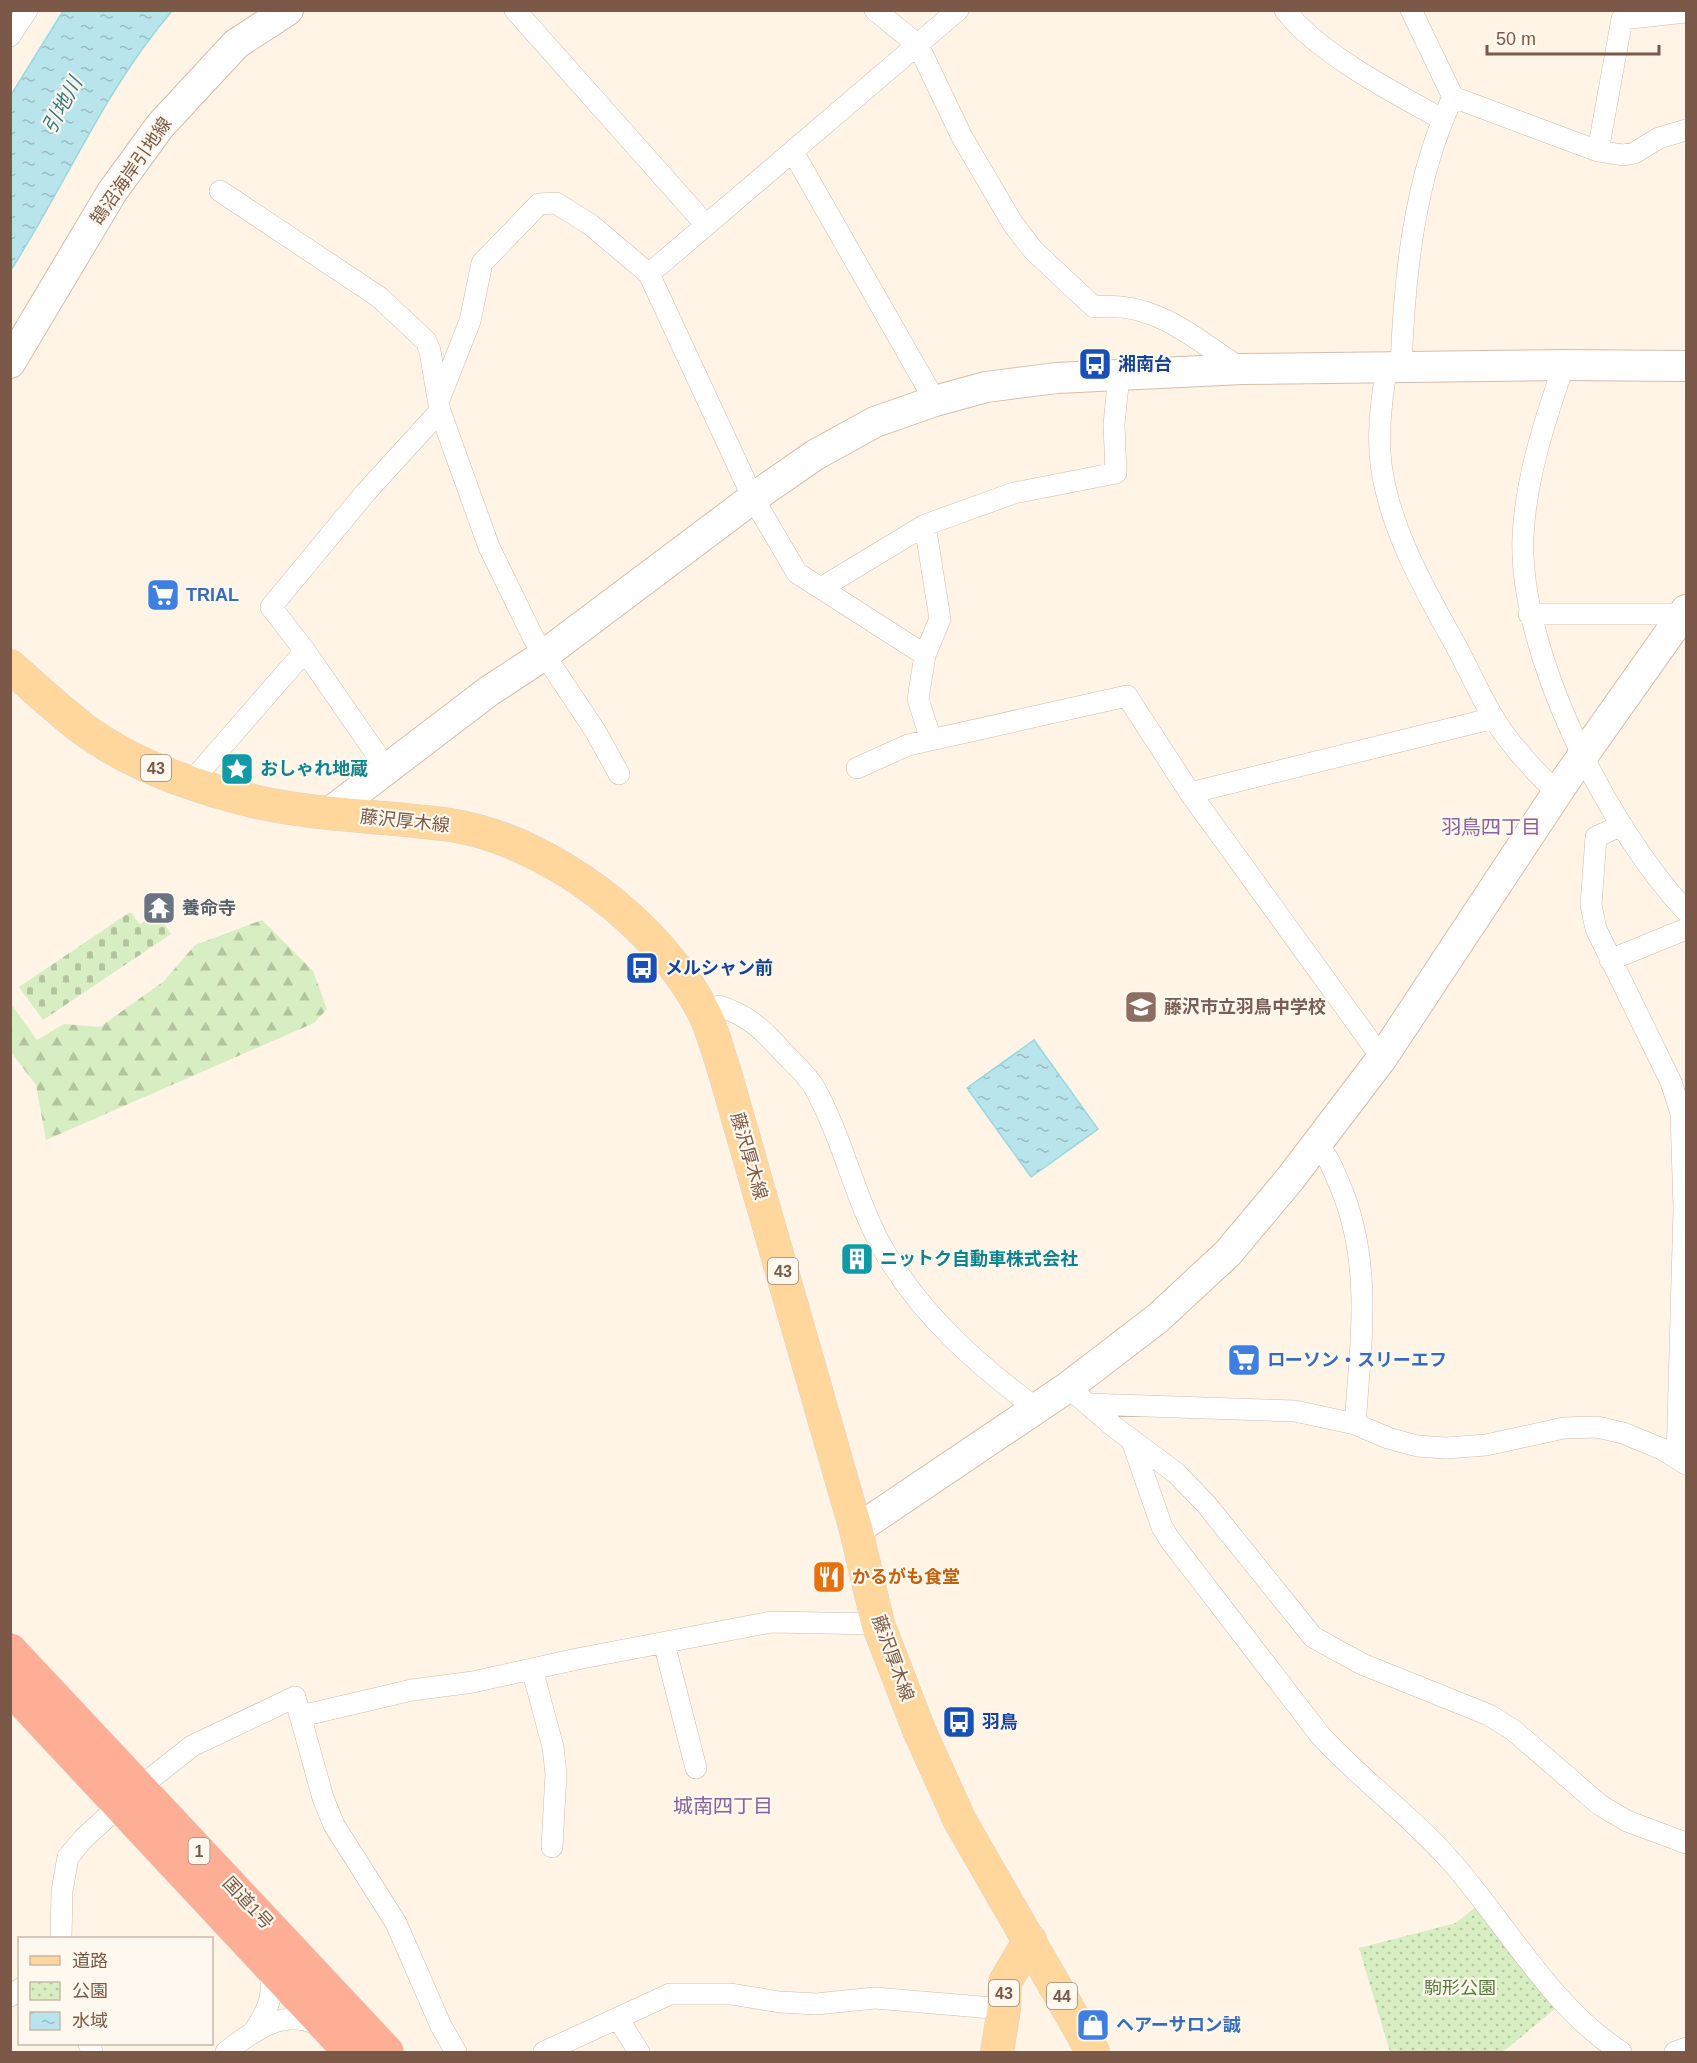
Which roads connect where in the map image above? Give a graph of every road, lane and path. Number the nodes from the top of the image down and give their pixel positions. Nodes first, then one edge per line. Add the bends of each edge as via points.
1 (27, 10) edge
2 (288, 10) edge
3 (515, 10) edge
4 (875, 10) edge
5 (958, 10) edge
6 (1285, 10) edge
7 (1413, 11) edge
8 (1686, 12) edge
9 (10, 36) edge
10 (918, 45) junction
11 (1453, 97) junction
12 (1442, 119) junction
13 (1686, 130) edge
14 (1598, 151) junction
15 (793, 152) junction
16 (220, 191) dead end
17 (706, 225) junction
18 (649, 274) junction
19 (10, 363) edge
20 (1564, 365) junction
21 (1686, 366) edge
22 (1394, 368) junction
23 (1242, 369) junction
24 (1119, 375) junction
25 (935, 401) junction
26 (439, 405) junction
27 (753, 498) junction
28 (925, 525) junction
29 (821, 588) junction
30 (1685, 612) edge
31 (1529, 614) junction
32 (305, 651) junction
33 (544, 655) junction
34 (925, 655) junction
35 (10, 666) edge
36 (1494, 717) junction
37 (931, 740) junction
38 (1583, 756) junction
39 (386, 768) junction
40 (857, 768) dead end
41 (619, 774) dead end
42 (191, 782) junction
43 (1190, 793) junction
44 (1557, 793) junction
45 (329, 813) junction
46 (1622, 825) junction
47 (1686, 911) edge
48 (1686, 929) edge
49 (1610, 960) junction
50 (705, 1015) junction
51 (1382, 1058) junction
52 (1683, 1098) edge
53 (1316, 1145) junction
54 (1078, 1396) junction
55 (1037, 1409) junction
56 (1355, 1424) junction
57 (1132, 1441) junction
58 (1682, 1461) edge
59 (856, 1530) junction
60 (878, 1624) junction
61 (664, 1642) junction
62 (10, 1650) edge
63 (532, 1669) junction
64 (10, 1688) edge
65 (301, 1716) junction
66 (696, 1768) dead end
67 (130, 1796) junction
68 (1686, 1844) edge
69 (552, 1847) dead end
70 (61, 1937) edge
71 (1030, 1940) junction
72 (267, 1963) junction
73 (1004, 2009) junction
74 (619, 2020) junction
75 (255, 2030) junction
76 (341, 2043) edge
77 (1686, 2048) edge
78 (226, 2052) edge
79 (387, 2052) edge
80 (456, 2052) edge
81 (544, 2052) edge
82 (639, 2052) edge
83 (997, 2052) edge
84 (1094, 2052) edge
85 (1621, 2052) edge
86 (1675, 2052) edge

1 - 9 street
2 - 19 street, 鵠沼海岸引地線 via 237,44 153,135 112,192
3 - 17 street
4 - 10 street
5 - 10 street
6 - 12 street via 1298,27 1384,88
7 - 11 street
8 - 14 street via 1622,19
10 - 15 street
10 - 23 street via 962,137 1013,224 1034,251 1094,307 1140,308
11 - 12 street
11 - 14 street
12 - 22 street via 1421,196
13 - 14 street via 1659,138 1634,153
15 - 17 street
15 - 25 street
16 - 26 street via 379,297 421,334 430,351
17 - 18 street
18 - 26 street via 591,225 556,203 539,204 482,263 470,321
18 - 27 street
20 - 21 street
20 - 22 street
20 - 31 street via 1531,476 1523,535 1523,577
22 - 23 street
22 - 36 street via 1379,430 1389,501 1432,603
23 - 24 street
24 - 25 street via 986,387
24 - 28 street via 1114,424 1116,473 1014,493
25 - 27 street via 875,422 815,455
26 - 32 street via 271,607
26 - 33 street via 489,547
27 - 29 street via 797,573
27 - 33 street
28 - 29 street
28 - 34 street via 940,619
29 - 34 street
30 - 31 street
30 - 38 street
31 - 38 street via 1550,680
32 - 39 street
32 - 42 street
33 - 39 street
33 - 41 street
34 - 37 street via 918,699
35 - 42 main road, 藤沢厚木線 / 43 via 83,729 163,772
36 - 43 street
36 - 44 street via 1532,768
37 - 40 street via 908,745
37 - 43 street via 1127,696
38 - 44 street
38 - 46 street
39 - 45 street
42 - 45 main road, 藤沢厚木線 / 43 via 257,802
43 - 51 street
44 - 51 street
45 - 50 main road, 藤沢厚木線 / 43 via 452,825 500,838 541,856 615,903 686,984
46 - 47 street
46 - 49 street via 1596,837 1592,871 1591,905 1596,929
48 - 49 street
49 - 52 street
50 - 55 street via 719,1006 744,1014 813,1085 885,1253 907,1286 955,1343
50 - 59 main road, 藤沢厚木線 / 43
51 - 53 street
52 - 58 street
53 - 54 street via 1228,1253
53 - 56 street via 1328,1155 1358,1240 1362,1271 1361,1339
54 - 55 street
54 - 56 street via 1295,1411
54 - 57 street
55 - 59 street
56 - 58 street via 1417,1446 1446,1448 1486,1445 1564,1428 1597,1427 1623,1433
57 - 68 street via 1176,1473 1206,1504 1313,1637 1362,1664 1489,1715 1513,1730 1600,1804 1627,1821
57 - 85 street via 1170,1540 1320,1736 1424,1832 1574,2014 1596,2036
59 - 60 main road, 藤沢厚木線 / 43
60 - 61 street via 771,1622
60 - 71 main road, 藤沢厚木線 / 43 via 960,1821
61 - 63 street
61 - 66 street
62 - 67 highway, 国道1号 / 1
63 - 65 street via 412,1690
63 - 69 street via 554,1747
64 - 67 highway, 国道1号 / 1
65 - 67 street via 295,1697 284,1701 192,1746
65 - 80 street via 334,1825 396,1923
67 - 70 street via 68,1857 62,1891
67 - 72 highway, 国道1号 / 1
67 - 79 highway, 国道1号 / 1
71 - 73 main road, 43 via 1005,1982
71 - 84 main road, 44
72 - 75 street via 272,1979 271,1996
72 - 76 highway, 国道1号 / 1
73 - 74 street via 875,1998 816,2004 731,1994 670,1994
73 - 83 main road, 43
74 - 81 street
74 - 82 street
75 - 76 street via 291,2018 312,2021
75 - 78 street
77 - 86 street

